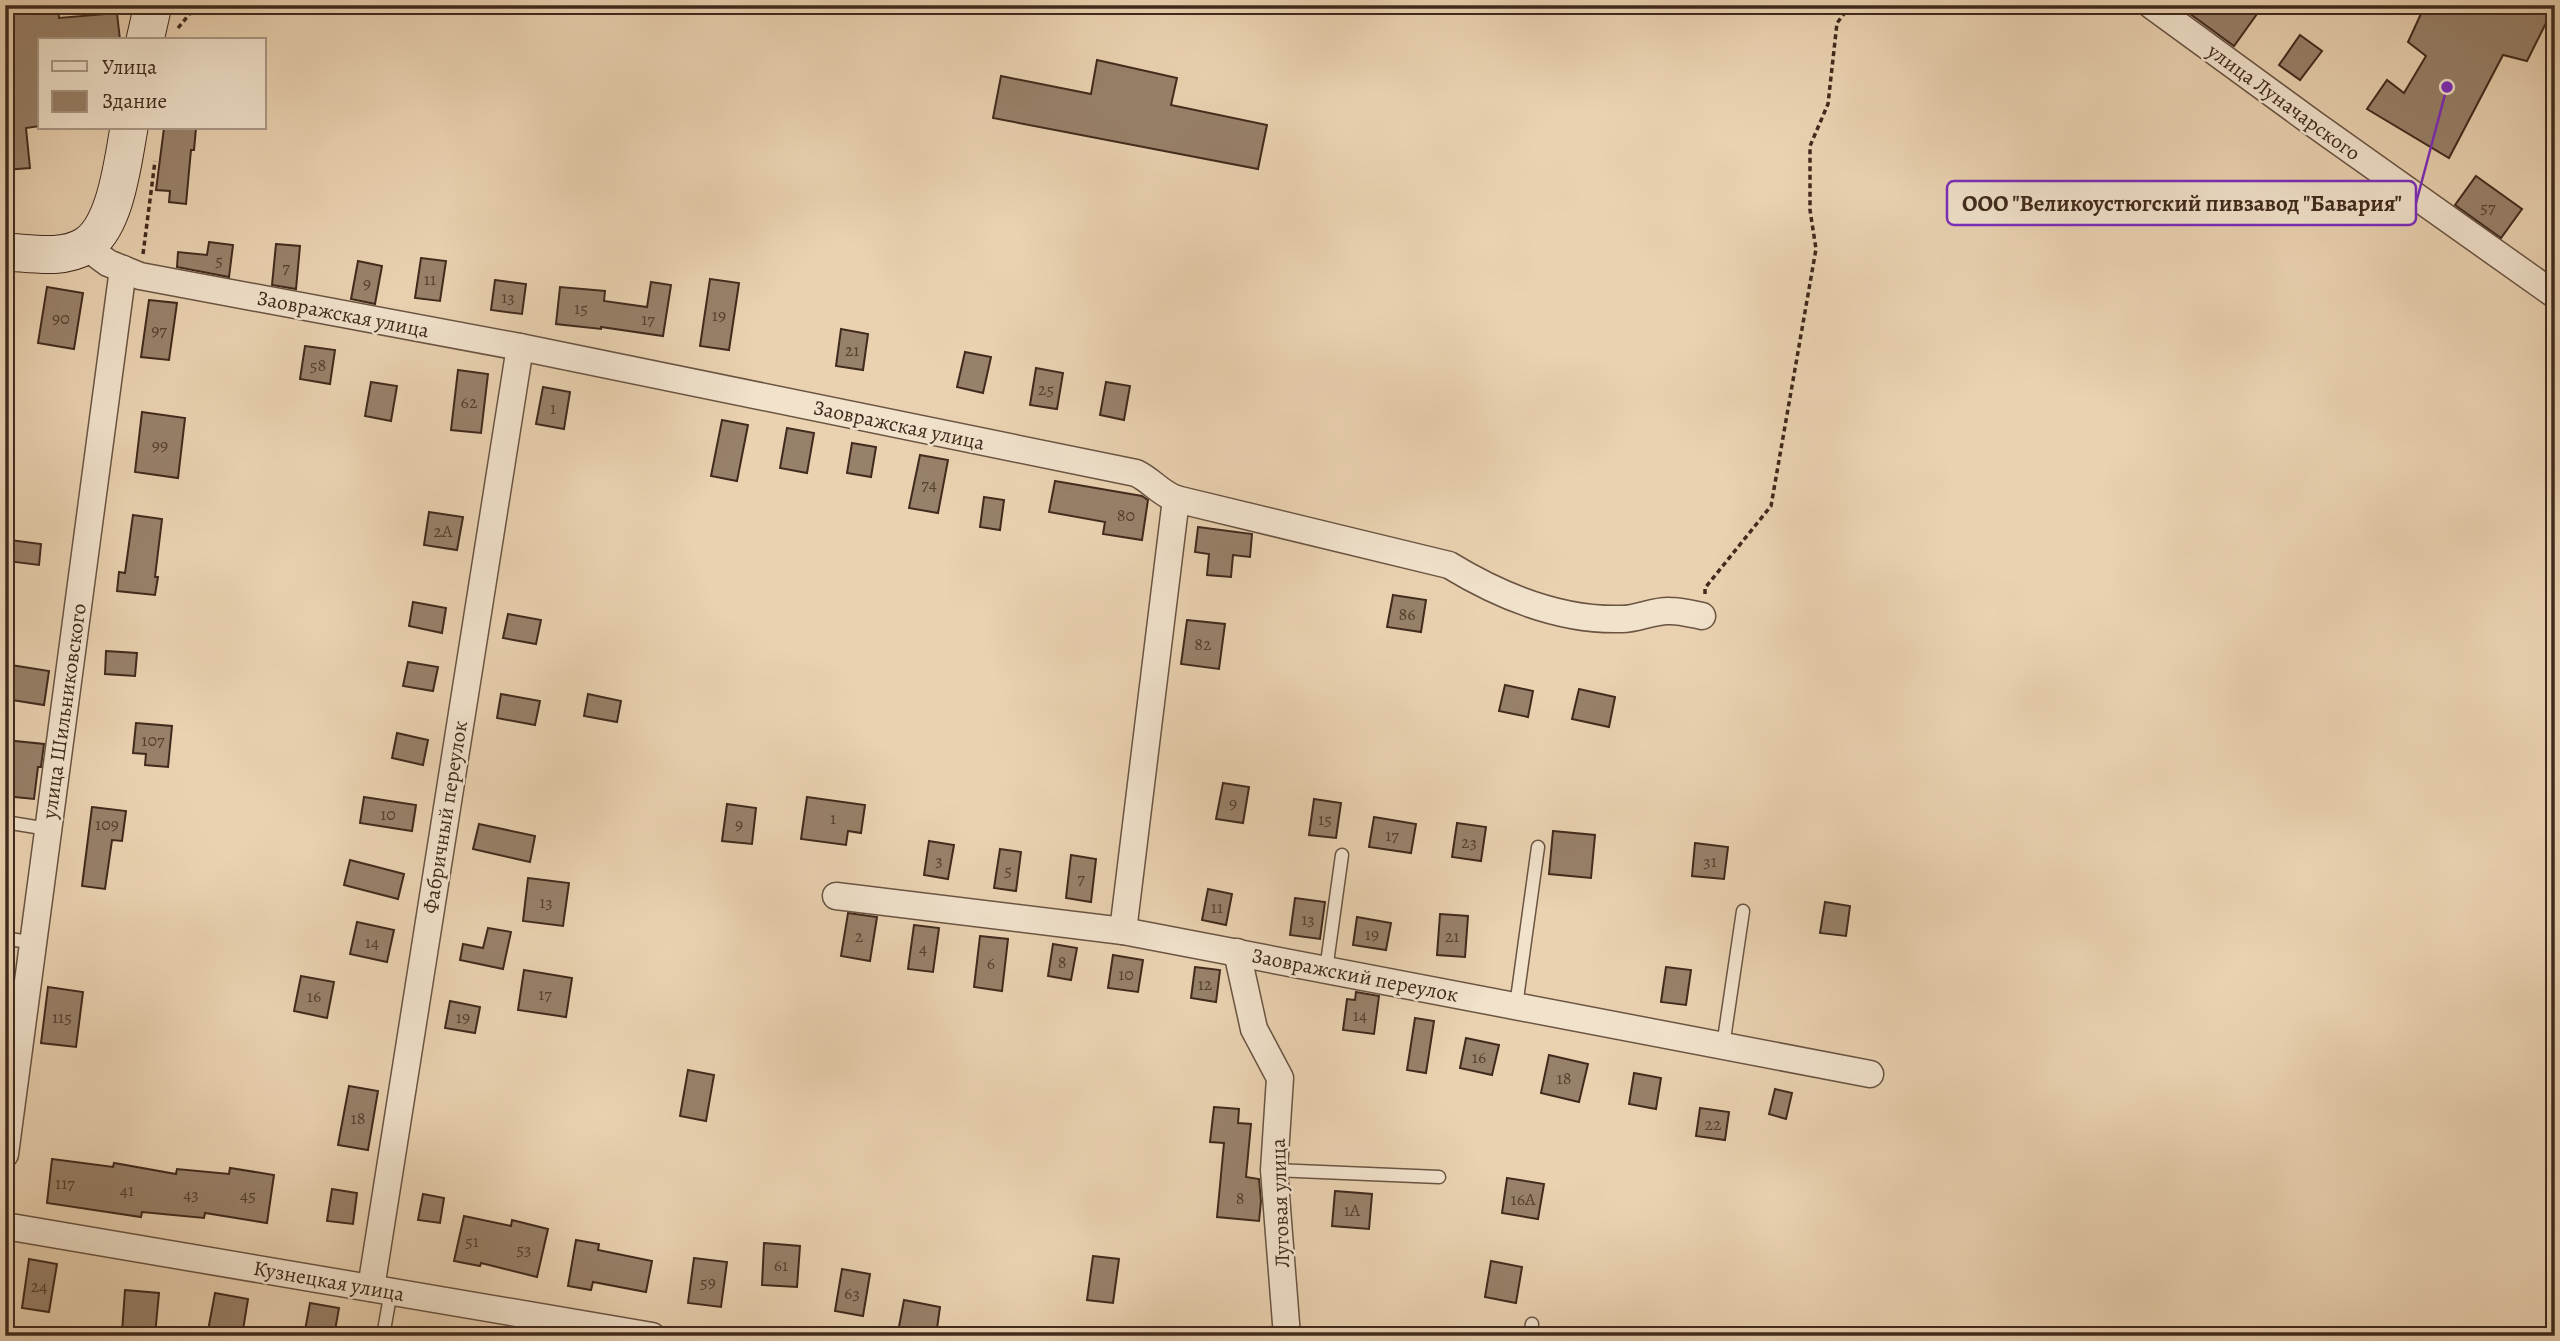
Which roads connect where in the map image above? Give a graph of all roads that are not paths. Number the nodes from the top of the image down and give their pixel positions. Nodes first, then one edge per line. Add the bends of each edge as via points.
1 (2151, 5) edge
2 (129, 130) edge
3 (85, 246) junction
4 (5, 251) edge
5 (131, 272) junction
6 (2555, 295) edge
7 (520, 347) junction
8 (1176, 499) junction
9 (1702, 616) road end
10 (5, 822) edge
11 (48, 829) junction
12 (1538, 846) dead end
13 (1342, 855) dead end
14 (836, 896) dead end
15 (1743, 911) dead end
16 (1123, 931) junction
17 (5, 938) edge
18 (33, 943) junction
19 (1237, 952) junction
20 (1326, 970) junction
21 (1516, 1006) junction
22 (1723, 1046) junction
23 (1870, 1074) dead end
24 (5, 1154) edge
25 (1274, 1170) junction
26 (1439, 1177) dead end
27 (5, 1226) edge
28 (381, 1289) junction
29 (383, 1336) edge
30 (652, 1336) edge
31 (1287, 1336) edge

1 - 6 street, улица Луначарского
2 - 3 main road via 118,184 103,227
3 - 4 main road via 55,254
3 - 5 street, Заовражская улица
5 - 7 street, Заовражская улица
5 - 11 street, улица Шильниковского
7 - 8 street, Заовражская улица via 1136,473
7 - 28 street, Фабричный переулок
8 - 9 street, Заовражская улица via 1448,565 1483,585 1580,617 1625,620 1669,610
8 - 16 street
10 - 11 lane
11 - 18 street, улица Шильниковского
12 - 21 lane
13 - 20 lane
14 - 16 street, Заовражский переулок
15 - 22 lane
16 - 19 street, Заовражский переулок
17 - 18 lane
18 - 24 street, улица Шильниковского
19 - 20 street, Заовражский переулок
19 - 25 street, Луговая улица via 1254,1029 1280,1078
20 - 21 street, Заовражский переулок
21 - 22 street, Заовражский переулок
22 - 23 street, Заовражский переулок
25 - 26 lane
25 - 31 street, Луговая улица
27 - 28 street, Кузнецкая улица
28 - 29 lane
28 - 30 street, Кузнецкая улица

